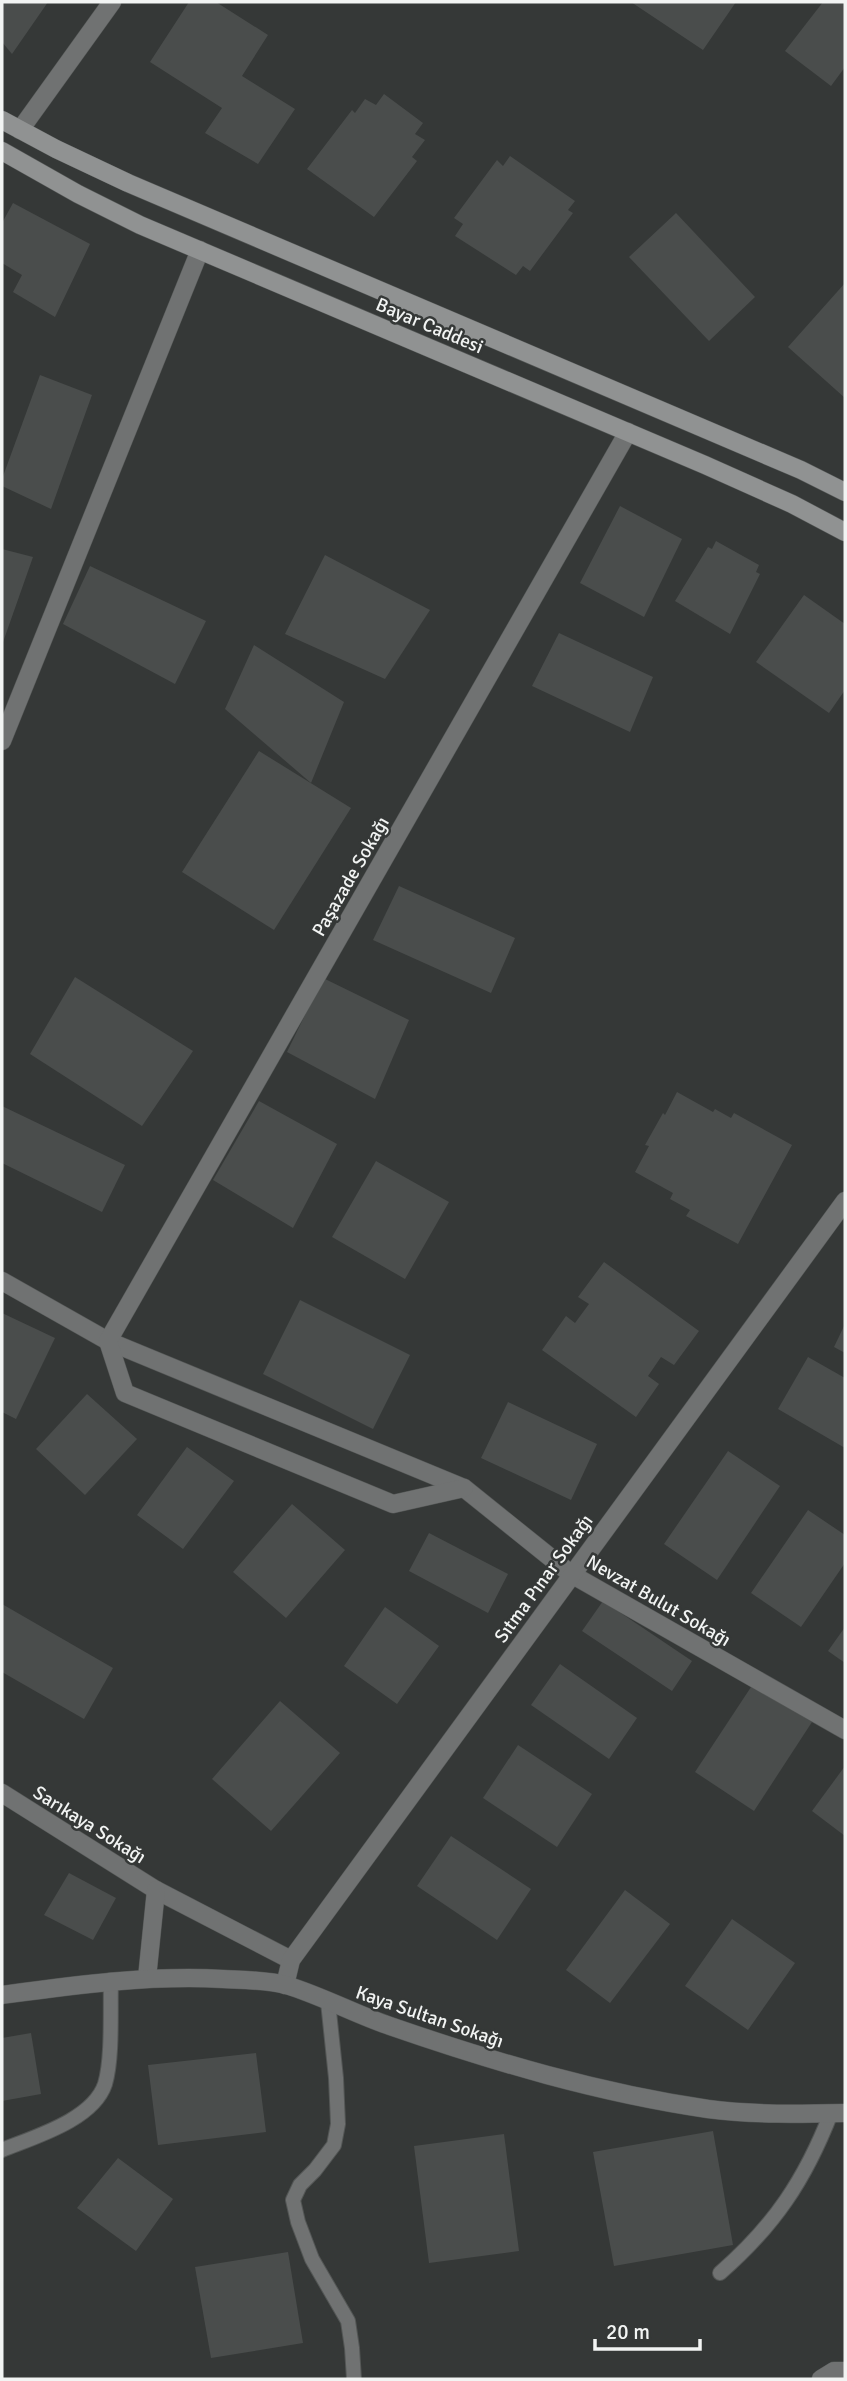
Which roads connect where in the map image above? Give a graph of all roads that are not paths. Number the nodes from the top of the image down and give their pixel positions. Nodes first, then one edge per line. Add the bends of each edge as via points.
1 (113, 2) edge
2 (2, 120) edge
3 (20, 130) junction
4 (2, 151) edge
5 (200, 250) junction
6 (628, 432) junction
7 (845, 492) edge
8 (845, 532) edge
9 (2, 741) edge
10 (845, 1201) edge
11 (2, 1281) edge
12 (108, 1341) junction
13 (464, 1488) junction
14 (572, 1574) junction
15 (845, 1730) edge
16 (2, 1793) edge
17 (156, 1890) junction
18 (291, 1960) junction
19 (147, 1978) junction
20 (111, 1980) junction
21 (285, 1985) junction
22 (2, 1995) edge
23 (328, 2002) junction
24 (838, 2113) edge
25 (2, 2150) edge
26 (720, 2273) dead end
27 (354, 2379) edge

1 - 3 street
2 - 3 main road, Bayar Caddesi
3 - 7 main road, Bayar Caddesi via 128,183
4 - 5 main road, Bayar Caddesi via 96,204
5 - 6 main road, Bayar Caddesi
5 - 9 street
6 - 8 main road, Bayar Caddesi
6 - 12 street, Paşazade Sokağı
10 - 14 street, Sıtma Pınar Sokağı
11 - 12 street, Nevzat Bulut Sokağı
12 - 13 street, Nevzat Bulut Sokağı
12 - 13 street via 125,1393 393,1504
13 - 14 street, Nevzat Bulut Sokağı
14 - 15 street, Nevzat Bulut Sokağı
14 - 18 street, Sıtma Pınar Sokağı
16 - 17 street, Sarıkaya Sokağı
17 - 18 street, Sarıkaya Sokağı
17 - 19 street, Sarıkaya Sokağı
18 - 21 street, Sıtma Pınar Sokağı
19 - 20 street, Kaya Sultan Sokağı
19 - 21 street, Kaya Sultan Sokağı
20 - 22 street, Kaya Sultan Sokağı
20 - 25 lane via 104,2086 89,2108
21 - 23 street, Kaya Sultan Sokağı
23 - 24 street, Kaya Sultan Sokağı via 512,2067 615,2091 709,2109
23 - 27 lane via 338,2124 334,2145 293,2200 312,2259 348,2321
24 - 26 lane via 793,2190 758,2238

